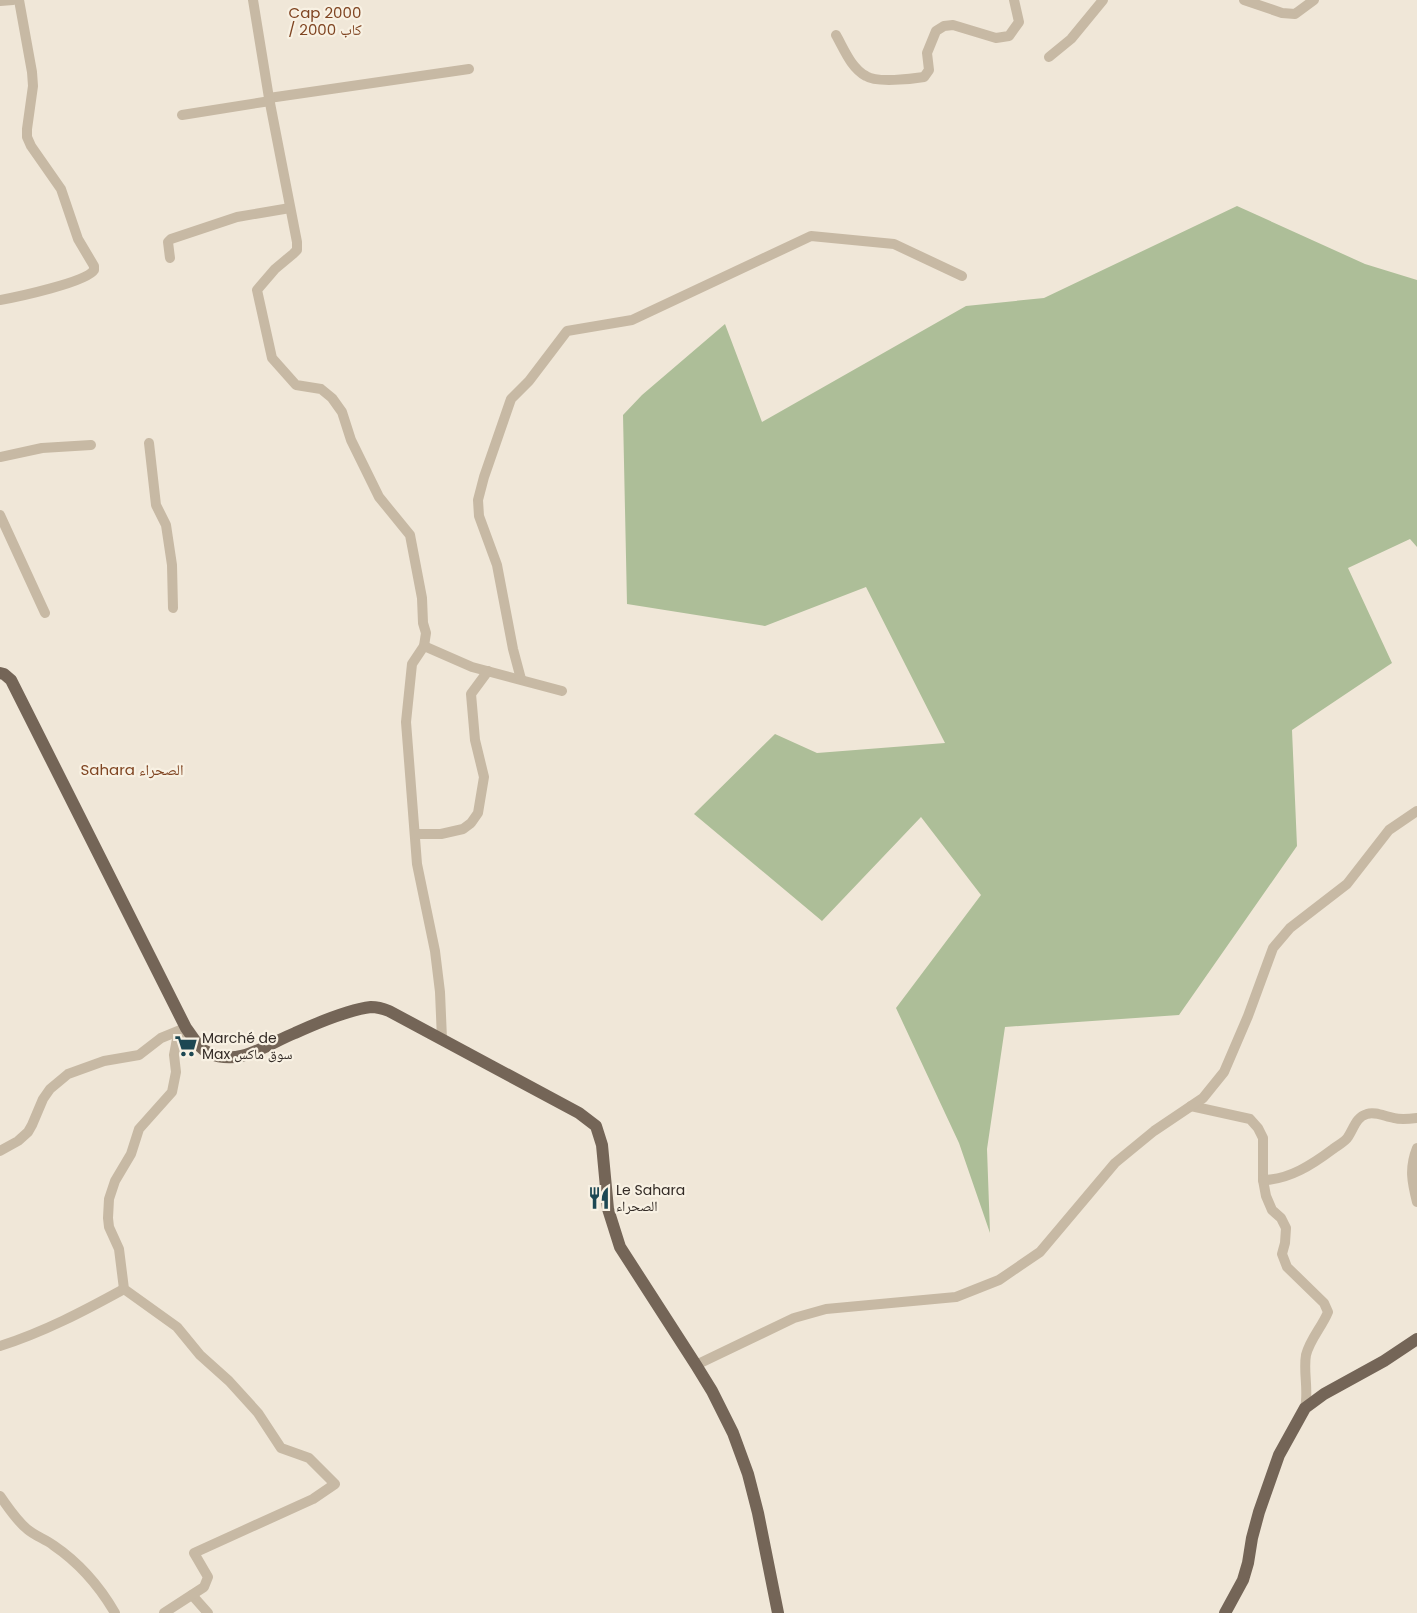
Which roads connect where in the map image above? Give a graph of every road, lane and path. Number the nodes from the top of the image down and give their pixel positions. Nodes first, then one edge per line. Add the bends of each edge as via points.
1 (14, 0) edge
2 (19, 0) edge
3 (253, 0) edge
4 (1014, 0) edge
5 (1103, 0) edge
6 (1244, 0) edge
7 (1314, 0) edge
8 (0, 1) edge
9 (836, 35) dead end
10 (1049, 57) dead end
11 (469, 69) dead end
12 (270, 100) junction
13 (182, 115) dead end
14 (290, 208) junction
15 (170, 258) dead end
16 (962, 276) dead end
17 (0, 300) edge
18 (149, 443) dead end
19 (91, 444) dead end
20 (0, 457) edge
21 (0, 515) edge
22 (173, 608) dead end
23 (45, 613) dead end
24 (424, 646) junction
25 (488, 671) junction
26 (0, 673) edge
27 (521, 679) junction
28 (562, 691) dead end
29 (1417, 811) edge
30 (415, 834) junction
31 (186, 1028) junction
32 (442, 1039) junction
33 (1191, 1106) junction
34 (1417, 1118) edge
35 (1417, 1148) edge
36 (0, 1151) edge
37 (1263, 1180) junction
38 (1417, 1202) edge
39 (124, 1289) junction
40 (1417, 1340) edge
41 (0, 1346) edge
42 (696, 1365) junction
43 (1305, 1408) junction
44 (0, 1496) edge
45 (192, 1595) junction
46 (115, 1613) edge
47 (164, 1613) edge
48 (208, 1613) edge
49 (778, 1613) edge
50 (1225, 1613) edge

1 - 8 street
2 - 17 street via 33,86 27,137 61,189 78,239 94,270 92,274 70,283
3 - 12 street
4 - 9 street via 1019,22 1009,36 996,38 953,25 936,31 927,53 929,70 924,77 903,81 866,77 852,63
5 - 10 street via 1071,39
6 - 7 street via 1295,14
11 - 12 street
12 - 13 street
12 - 14 street
14 - 15 street via 237,217 171,239 168,242
14 - 24 street via 297,250 257,290 272,358 296,385 321,389 337,405 379,497 410,535 422,598 426,633
16 - 27 street via 894,244 811,236 632,320 567,331 511,399 478,500 479,516 497,565
18 - 22 street via 156,505 166,525 172,565
19 - 20 street via 42,448
21 - 23 street
24 - 25 street
24 - 30 street via 412,664 406,722
25 - 27 street
25 - 30 street via 471,694 475,740 484,777 478,813 463,829 441,834
26 - 31 main road via 11,680
27 - 28 street
29 - 33 street via 1389,830 1347,884 1290,928 1273,948 1224,1072 1203,1098
30 - 32 street via 436,959
31 - 32 main road via 198,1045 208,1052 236,1058 337,1017 372,1007 389,1011
31 - 36 street via 161,1038 139,1055 104,1061 68,1074 42,1099 28,1132
31 - 39 street via 177,1039 172,1092 139,1129 109,1199 109,1227 119,1250
32 - 42 main road via 579,1113 596,1126 602,1145 608,1209 620,1247
33 - 37 street via 1250,1119 1263,1138
33 - 42 street via 1115,1163 1040,1252 1000,1280 956,1297 826,1309 794,1318
34 - 37 street via 1368,1113 1356,1122 1347,1138 1305,1168 1274,1180
35 - 38 street via 1411,1179
37 - 43 street via 1272,1210 1286,1228 1282,1254 1287,1267 1324,1303 1328,1312 1310,1343 1306,1357 1308,1396
39 - 41 street via 29,1337
39 - 45 street via 178,1327 200,1355 258,1413 281,1448 309,1458 335,1484 314,1499 194,1552 208,1577 204,1587
40 - 43 main road
42 - 49 main road via 712,1391 748,1474
43 - 50 main road via 1279,1455 1259,1512 1243,1580
44 - 46 street via 26,1529 52,1544 83,1570
45 - 47 street
45 - 48 street

